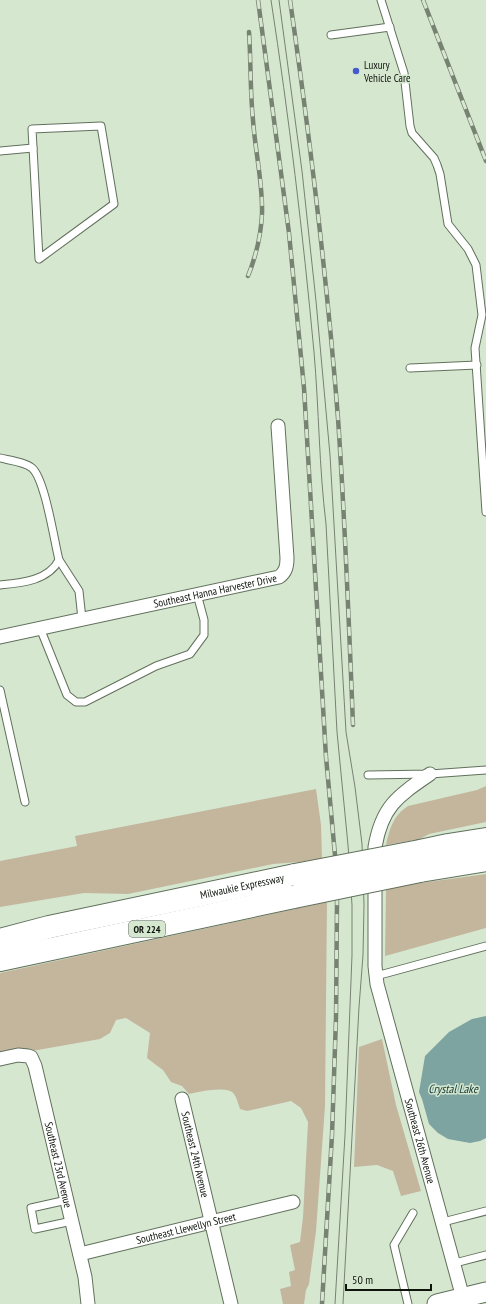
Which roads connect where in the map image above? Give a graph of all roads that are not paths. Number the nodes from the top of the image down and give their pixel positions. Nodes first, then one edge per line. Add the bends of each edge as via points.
1 (381, 0) edge
2 (390, 27) junction
3 (331, 35) dead end
4 (33, 148) junction
5 (0, 151) edge
6 (477, 365) junction
7 (410, 368) dead end
8 (278, 426) dead end
9 (0, 458) edge
10 (486, 512) edge
11 (59, 560) junction
12 (0, 585) edge
13 (197, 594) junction
14 (82, 619) junction
15 (40, 628) junction
16 (0, 637) edge
17 (0, 690) edge
18 (486, 770) edge
19 (368, 774) dead end
20 (430, 774) junction
21 (25, 802) dead end
22 (486, 840) edge
23 (486, 860) edge
24 (420, 861) junction
25 (49, 927) junction
26 (0, 934) edge
27 (0, 940) edge
28 (486, 946) edge
29 (0, 960) edge
30 (376, 980) junction
31 (0, 1059) edge
32 (182, 1099) dead end
33 (67, 1200) junction
34 (293, 1202) dead end
35 (486, 1211) edge
36 (414, 1213) dead end
37 (72, 1221) junction
38 (211, 1221) junction
39 (443, 1222) junction
40 (80, 1254) junction
41 (486, 1255) edge
42 (454, 1263) junction
43 (486, 1292) edge
44 (464, 1298) junction
45 (88, 1304) edge
46 (231, 1304) edge
47 (408, 1304) edge
48 (437, 1304) edge

1 - 2 lane
2 - 3 lane
2 - 6 lane via 404,73 412,133 434,158 440,174 448,224 468,249 476,265 482,315 476,342
4 - 4 lane via 32,130 102,126 114,204 39,259
4 - 5 lane
6 - 7 lane
6 - 10 lane
8 - 13 street, Southeast Hanna Harvester Drive via 287,558 285,570 278,577
9 - 11 lane via 31,466 37,473
11 - 12 lane via 38,578
11 - 14 lane via 79,591
13 - 14 street, Southeast Hanna Harvester Drive
13 - 15 lane via 204,620 204,635 190,654 156,666 85,702 76,702 67,695
14 - 15 street, Southeast Hanna Harvester Drive
15 - 16 street, Southeast Hanna Harvester Drive
17 - 21 lane
18 - 20 lane
19 - 20 lane
20 - 30 street, Southeast 26th Avenue via 388,809 377,836
22 - 24 highway, Milwaukie Expressway / OR 224 via 448,845
23 - 24 highway, Milwaukie Expressway / OR 224
24 - 25 highway, Milwaukie Expressway / OR 224, bridge via 295,875
24 - 29 highway, Milwaukie Expressway / OR 224, bridge via 294,897
25 - 26 highway
25 - 27 highway, Milwaukie Expressway / OR 224
28 - 30 lane
30 - 39 street, Southeast 26th Avenue
31 - 33 street, Southeast 23rd Avenue via 23,1055 28,1056 33,1062
32 - 38 street, Southeast 24th Avenue
33 - 37 street, Southeast 23rd Avenue
33 - 37 lane via 31,1208 35,1229
34 - 38 street, Southeast Llewellyn Street
35 - 39 lane
36 - 47 lane via 394,1245
37 - 40 street, Southeast 23rd Avenue
38 - 40 street, Southeast Llewellyn Street
38 - 46 street, Southeast 24th Avenue
39 - 42 street, Southeast 26th Avenue
40 - 45 street, Southeast 23rd Avenue
41 - 42 lane
42 - 44 street, Southeast 26th Avenue
43 - 44 main road
44 - 48 main road

